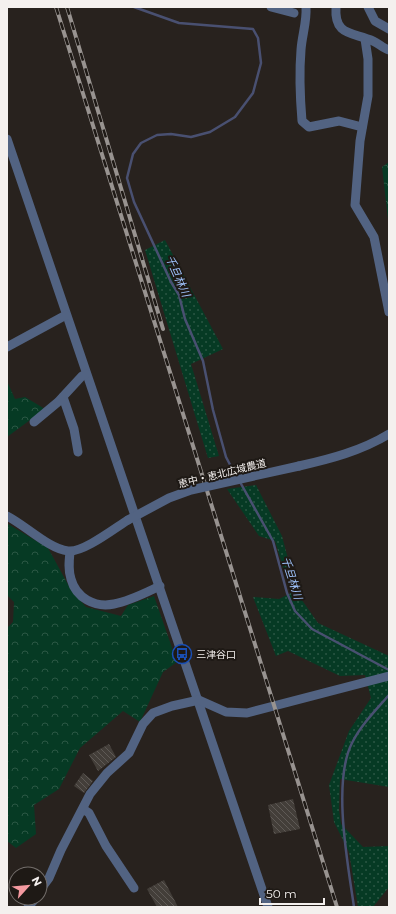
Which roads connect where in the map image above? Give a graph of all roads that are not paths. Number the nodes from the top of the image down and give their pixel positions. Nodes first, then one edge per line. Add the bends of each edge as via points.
1 (271, 7) edge
2 (306, 7) edge
3 (336, 7) edge
4 (368, 7) edge
5 (294, 13) dead end
6 (389, 29) edge
7 (365, 39) junction
8 (389, 50) edge
9 (362, 127) junction
10 (7, 138) edge
11 (389, 312) edge
12 (66, 315) junction
13 (7, 347) edge
14 (86, 374) junction
15 (63, 397) junction
16 (34, 422) dead end
17 (389, 434) edge
18 (78, 452) dead end
19 (7, 516) edge
20 (70, 552) junction
21 (160, 586) junction
22 (384, 677) edge
23 (199, 700) junction
24 (83, 809) junction
25 (48, 878) edge
26 (134, 888) dead end
27 (268, 907) edge

1 - 5 street
2 - 9 street via 307,18 299,69 302,121 309,127 339,121
3 - 7 street via 335,15 339,27
4 - 6 street via 375,21
7 - 8 street
7 - 9 street via 368,96
9 - 11 street via 355,205 374,237
10 - 12 street
12 - 13 street
12 - 14 street
14 - 15 street
14 - 21 street
15 - 16 street
15 - 18 street via 74,429
17 - 20 street, 恵中・恵北広域農道, bridge via 344,454 191,490 169,498 86,546
19 - 20 street via 58,549
20 - 21 street via 70,579 80,595 93,603 113,605
21 - 23 street
22 - 23 street via 247,713 226,712
23 - 24 street via 153,713 143,724 129,753 107,773 90,794
23 - 27 street
24 - 25 street
24 - 26 street via 88,813

